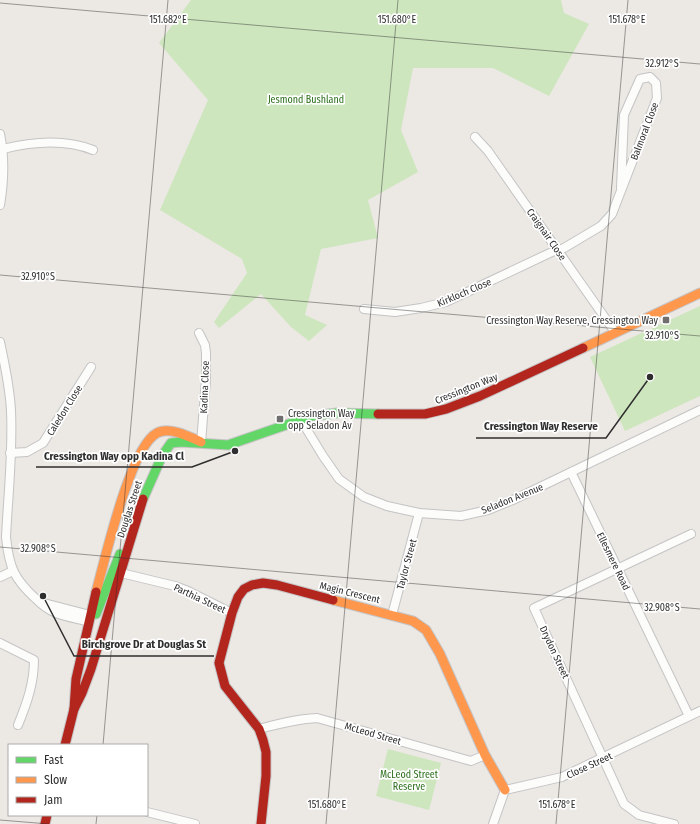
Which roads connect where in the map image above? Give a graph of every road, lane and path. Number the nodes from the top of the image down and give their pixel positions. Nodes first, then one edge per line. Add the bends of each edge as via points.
1 (0, 134) edge
2 (475, 137) dead end
3 (3, 149) junction
4 (93, 150) dead end
5 (621, 188) junction
6 (0, 205) edge
7 (558, 250) junction
8 (700, 293) edge
9 (364, 309) dead end
10 (616, 332) junction
11 (200, 333) dead end
12 (0, 342) edge
13 (91, 367) dead end
14 (700, 410) edge
15 (301, 420) junction
16 (201, 443) junction
17 (10, 453) junction
18 (571, 472) junction
19 (137, 513) junction
20 (419, 513) junction
21 (691, 534) dead end
22 (618, 568) junction
23 (13, 571) junction
24 (121, 573) junction
25 (0, 577) edge
26 (232, 613) junction
27 (392, 615) junction
28 (91, 618) junction
29 (0, 643) edge
30 (89, 677) junction
31 (74, 709) junction
32 (700, 711) edge
33 (689, 716) junction
34 (18, 724) dead end
35 (259, 729) junction
36 (65, 744) edge
37 (485, 755) junction
38 (604, 758) junction
39 (505, 790) junction
40 (148, 812) edge
41 (195, 824) edge
42 (261, 824) edge
43 (493, 824) edge
44 (674, 824) edge

1 - 3 street
2 - 7 street, Craignair Close via 488,151
3 - 4 street via 24,145 70,144
3 - 6 street
5 - 5 street, Balmoral Close via 624,115 640,79 650,78 656,83 657,98
5 - 7 street, Balmoral Close via 612,214 601,226
7 - 9 street, Kirkloch Close via 446,302 395,312
7 - 10 street, Craignair Close
8 - 10 street, Cressington Way
10 - 15 street, Cressington Way via 480,396 443,410 424,414 342,412
11 - 16 street, Kadina Close via 206,353
12 - 17 street via 11,410
13 - 17 street, Caledon Close via 43,443 27,452
14 - 18 street, Seladon Avenue
15 - 16 street, Cressington Way via 228,445
15 - 20 street, Seladon Avenue via 339,479 364,497 387,506
16 - 19 street, Douglas Street via 176,441 169,444
16 - 28 street, Douglas Street via 187,435 166,430 154,435 144,447 119,507
17 - 23 street via 6,537 7,552
18 - 20 street, Seladon Avenue via 488,510 461,516
18 - 22 street, Ellesmere Road
19 - 24 street, Douglas Street
19 - 28 street via 98,610
20 - 27 street, Taylor Street
21 - 22 street, Drydon Street
22 - 33 street, Ellesmere Road
22 - 38 street, Drydon Street via 534,608
23 - 25 street
23 - 28 street via 20,583 35,598
24 - 26 street, Parthia Street via 175,586
24 - 30 street, Douglas Street
26 - 27 street, Magin Crescent via 244,589 263,583
26 - 35 street, Magin Crescent via 220,664 225,686
27 - 37 street, Magin Crescent via 413,622 426,630 440,654
28 - 30 street via 94,631 88,659
28 - 31 street, Douglas Street via 76,679
29 - 34 street via 34,660 28,702
30 - 31 street, Douglas Street
31 - 36 street, Douglas Street
32 - 33 street, Close Street
33 - 38 street, Close Street
35 - 37 street, McLeod Street via 290,721 317,718 471,761
35 - 42 street via 268,764
37 - 39 street, Magin Crescent
38 - 39 street, Close Street via 562,778
38 - 44 street, Drydon Street via 624,804 639,815
39 - 43 street
40 - 41 street

